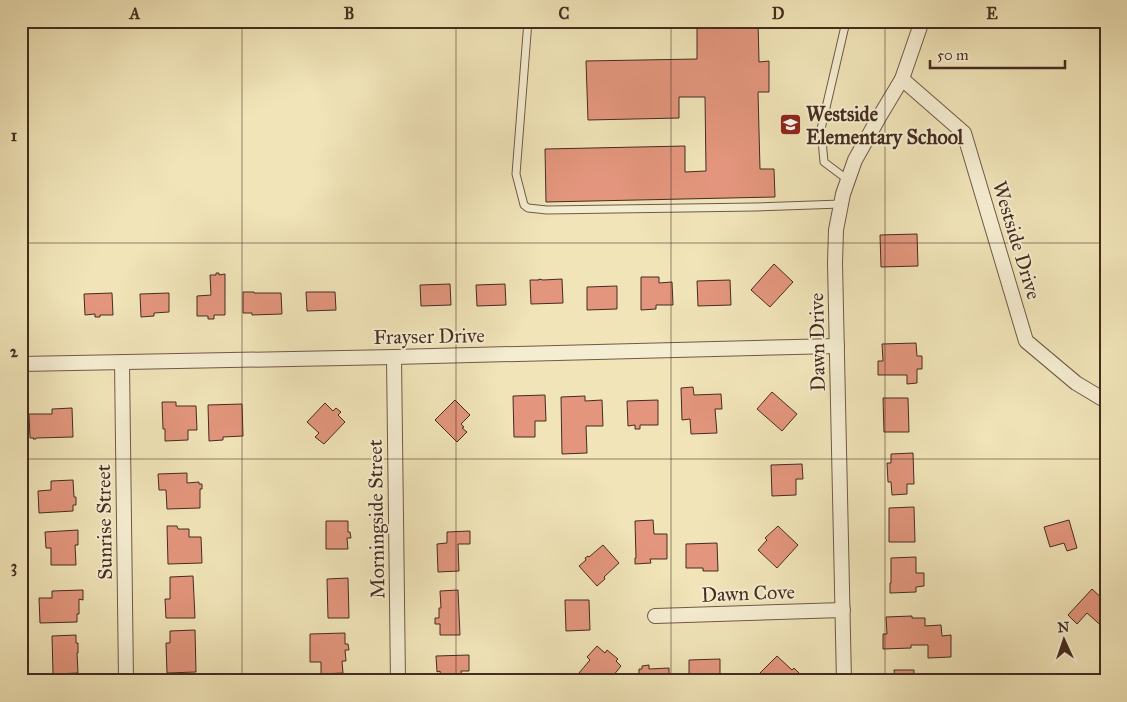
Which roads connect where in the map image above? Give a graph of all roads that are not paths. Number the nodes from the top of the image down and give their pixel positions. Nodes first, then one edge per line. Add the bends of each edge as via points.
1 (528, 21) edge
2 (849, 21) edge
3 (922, 21) edge
4 (902, 80) junction
5 (848, 180) junction
6 (841, 204) junction
7 (837, 346) junction
8 (394, 357) junction
9 (122, 362) junction
10 (21, 364) edge
11 (1106, 401) edge
12 (843, 610) junction
13 (655, 616) dead end
14 (126, 681) edge
15 (398, 681) edge
16 (844, 681) edge

1 - 6 lane via 516,174 524,205 528,208
2 - 5 lane via 845,26 821,129 824,162
3 - 4 street, Dawn Drive
4 - 5 street, Dawn Drive via 854,160
4 - 11 street, Westside Drive via 964,133 1026,340 1076,383
5 - 6 street, Dawn Drive
6 - 7 street, Dawn Drive via 835,263
7 - 8 street, Frayser Drive
7 - 12 street, Dawn Drive
8 - 9 street, Frayser Drive
8 - 15 street, Morningside Street
9 - 10 street, Frayser Drive
9 - 14 street, Sunrise Street
12 - 13 street, Dawn Cove
12 - 16 street, Dawn Drive

